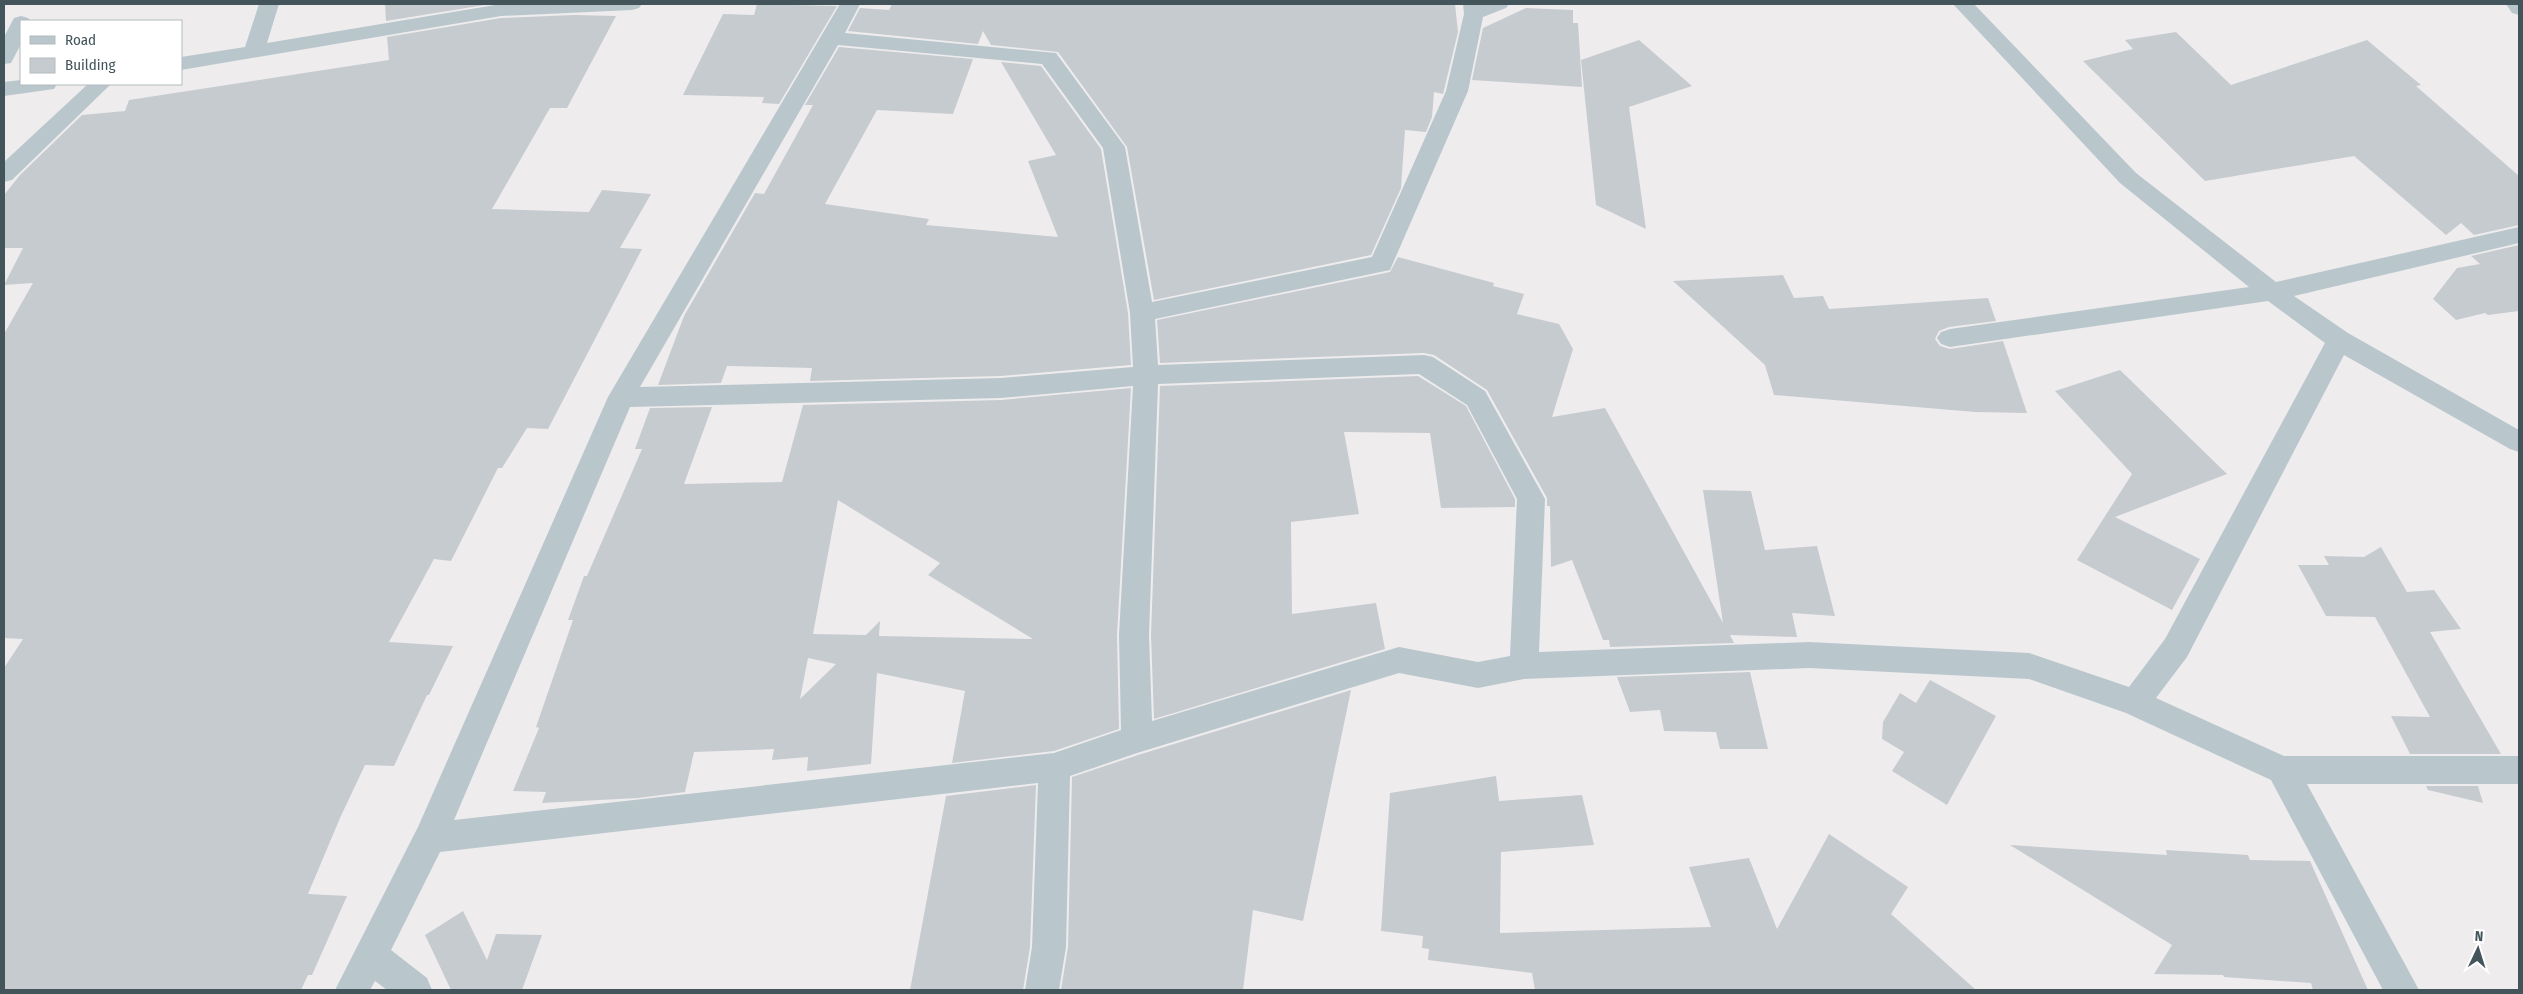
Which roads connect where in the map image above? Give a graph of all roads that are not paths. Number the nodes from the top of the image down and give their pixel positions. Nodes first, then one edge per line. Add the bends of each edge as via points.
1 (30, 4) edge
2 (269, 4) edge
3 (632, 4) edge
4 (850, 4) edge
5 (1499, 4) edge
6 (1963, 4) edge
7 (2516, 4) edge
8 (1474, 9) edge
9 (2519, 9) edge
10 (22, 20) edge
11 (20, 24) edge
12 (832, 38) junction
13 (253, 53) junction
14 (4, 58) edge
15 (182, 64) edge
16 (38, 85) edge
17 (99, 85) edge
18 (4, 89) edge
19 (4, 175) edge
20 (2519, 235) edge
21 (2272, 292) junction
22 (1142, 313) junction
23 (1950, 338) dead end
24 (2339, 340) junction
25 (1146, 375) junction
26 (620, 397) junction
27 (2519, 442) edge
28 (1524, 666) junction
29 (2135, 703) junction
30 (1137, 739) junction
31 (1054, 767) junction
32 (2282, 770) junction
33 (2519, 770) edge
34 (430, 838) junction
35 (370, 955) junction
36 (352, 990) edge
37 (415, 990) edge
38 (1042, 990) edge
39 (2402, 990) edge

1 - 10 street
2 - 13 street
3 - 13 street via 501,10
4 - 12 street
5 - 8 street
6 - 21 street via 2128,178
7 - 9 street
8 - 22 street via 1457,91 1381,264
11 - 14 street
12 - 22 street via 1049,58 1114,147
12 - 26 street
13 - 15 street
16 - 18 street
17 - 19 street
20 - 21 street
21 - 23 street
21 - 24 street
22 - 25 street
24 - 27 street
24 - 29 street via 2176,648
25 - 26 street via 1001,388
25 - 28 street via 1424,364 1476,398 1531,499
25 - 30 street via 1134,635
26 - 34 street via 602,447
28 - 29 street via 1809,655 2029,666
28 - 30 street via 1478,675 1399,660
29 - 32 street
30 - 31 street
31 - 34 street
31 - 38 street via 1049,947
32 - 33 street
32 - 39 street
34 - 35 street
35 - 36 street
35 - 37 street

